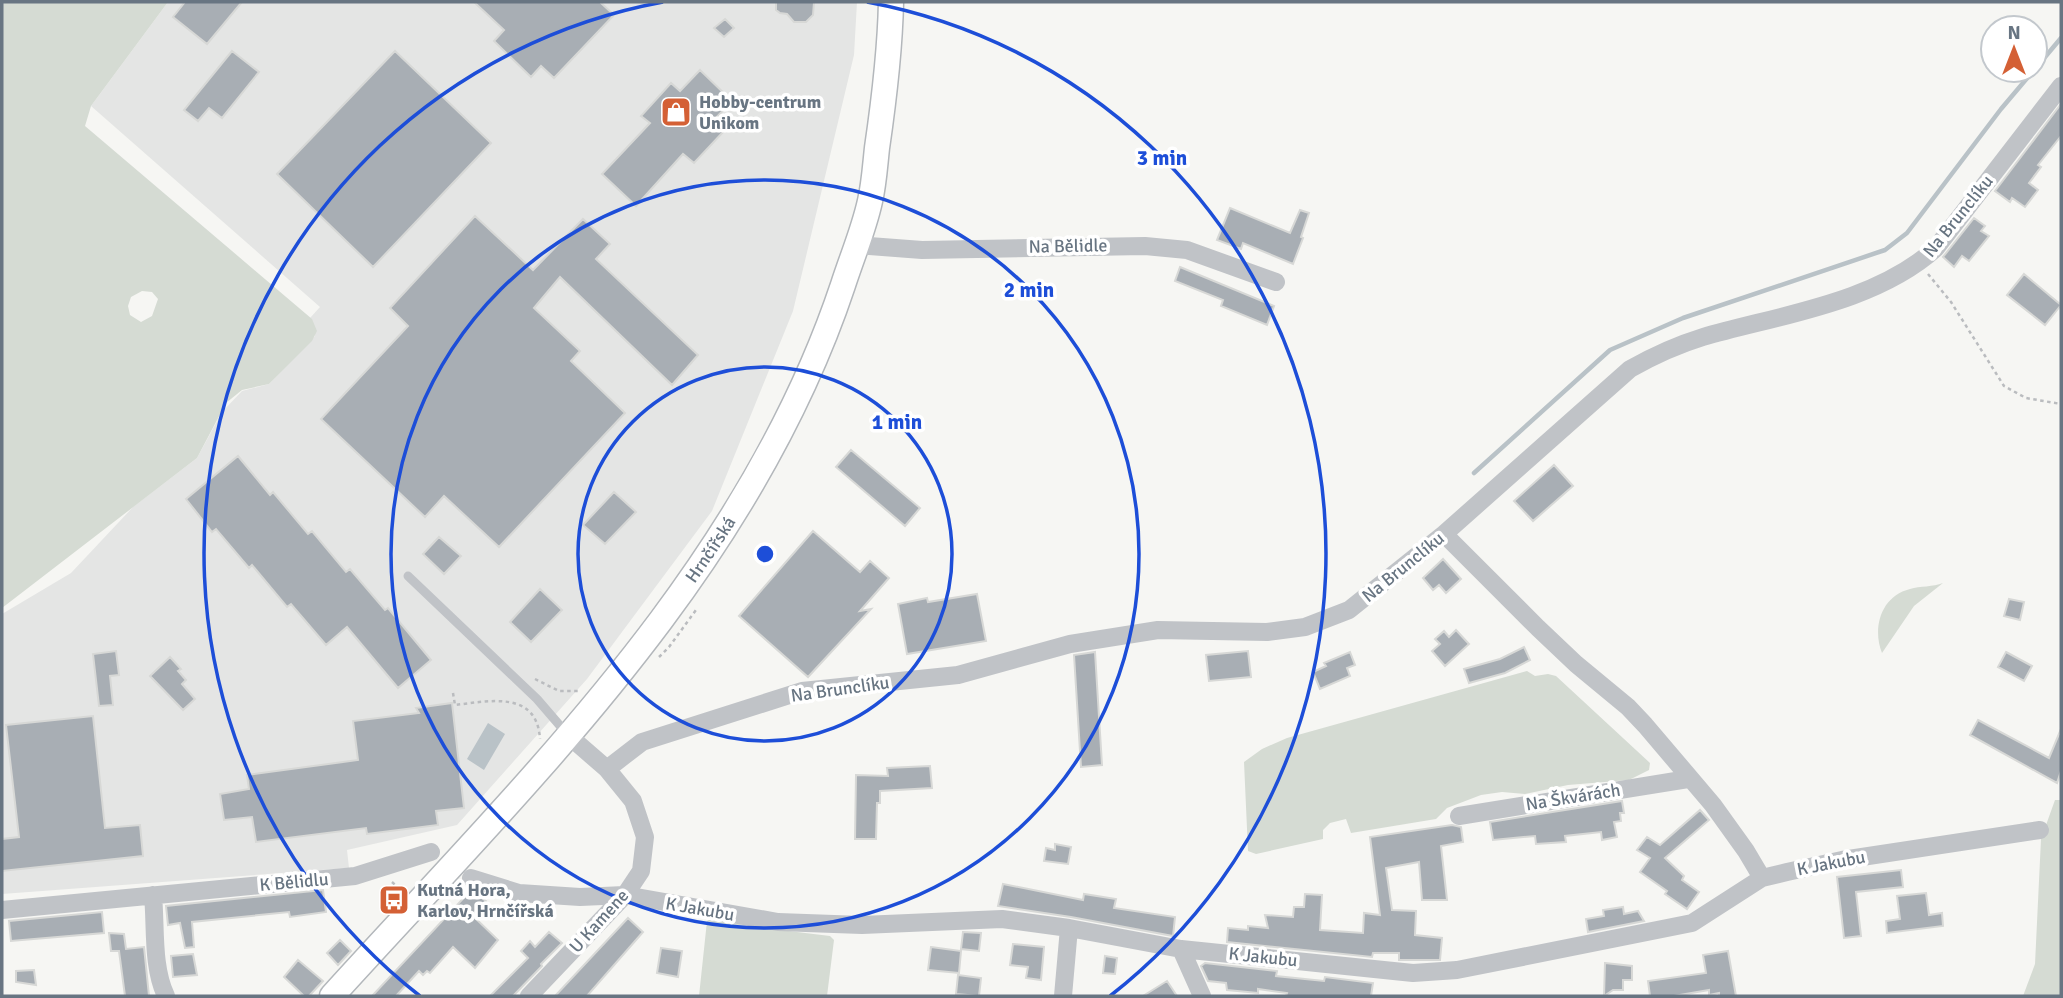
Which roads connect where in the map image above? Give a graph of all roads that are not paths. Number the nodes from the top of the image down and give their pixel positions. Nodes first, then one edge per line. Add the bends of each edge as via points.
1 (891, 2) edge
2 (2061, 86) edge
3 (856, 245) junction
4 (1276, 282) dead end
5 (1444, 534) junction
6 (408, 576) dead end
7 (569, 736) junction
8 (607, 769) junction
9 (1688, 779) junction
10 (1459, 816) dead end
11 (2040, 830) dead end
12 (431, 852) dead end
13 (471, 878) dead end
14 (1762, 878) junction
15 (153, 895) junction
16 (625, 895) junction
17 (2, 910) edge
18 (1069, 928) junction
19 (1181, 949) junction
20 (166, 996) edge
21 (332, 996) edge
22 (529, 996) edge
23 (1063, 996) edge
24 (1202, 996) edge

1 - 3 main road, Hrnčířská via 885,97 870,202
2 - 5 street, Na Brunclíku via 1919,264 1846,297 1701,337 1630,369
3 - 4 street, Na Bělidle via 922,250 1145,246 1187,250
3 - 7 main road, Hrnčířská via 796,404 743,501 659,624
5 - 8 street, Na Brunclíku via 1349,610 1305,627 1267,632 1158,630 1070,644 958,675 802,691 642,742
5 - 9 street via 1576,664 1628,707
6 - 7 lane via 537,699
7 - 8 street, U Kamene
7 - 21 main road, Hrnčířská
8 - 16 street, U Kamene via 633,801 645,837 641,871
9 - 10 street, Na Škvárách
9 - 14 street via 1713,805
11 - 14 street, K Jakubu via 1842,860
12 - 15 street, K Bělidlu via 355,876
13 - 16 street, K Jakubu via 519,893
14 - 19 street, K Jakubu via 1692,923 1457,970 1413,973
15 - 17 street, K Bělidlu
15 - 20 street
16 - 18 street, K Jakubu via 778,922 862,925 1002,919
16 - 22 street, U Kamene
18 - 19 street, K Jakubu
18 - 23 street
19 - 24 street

